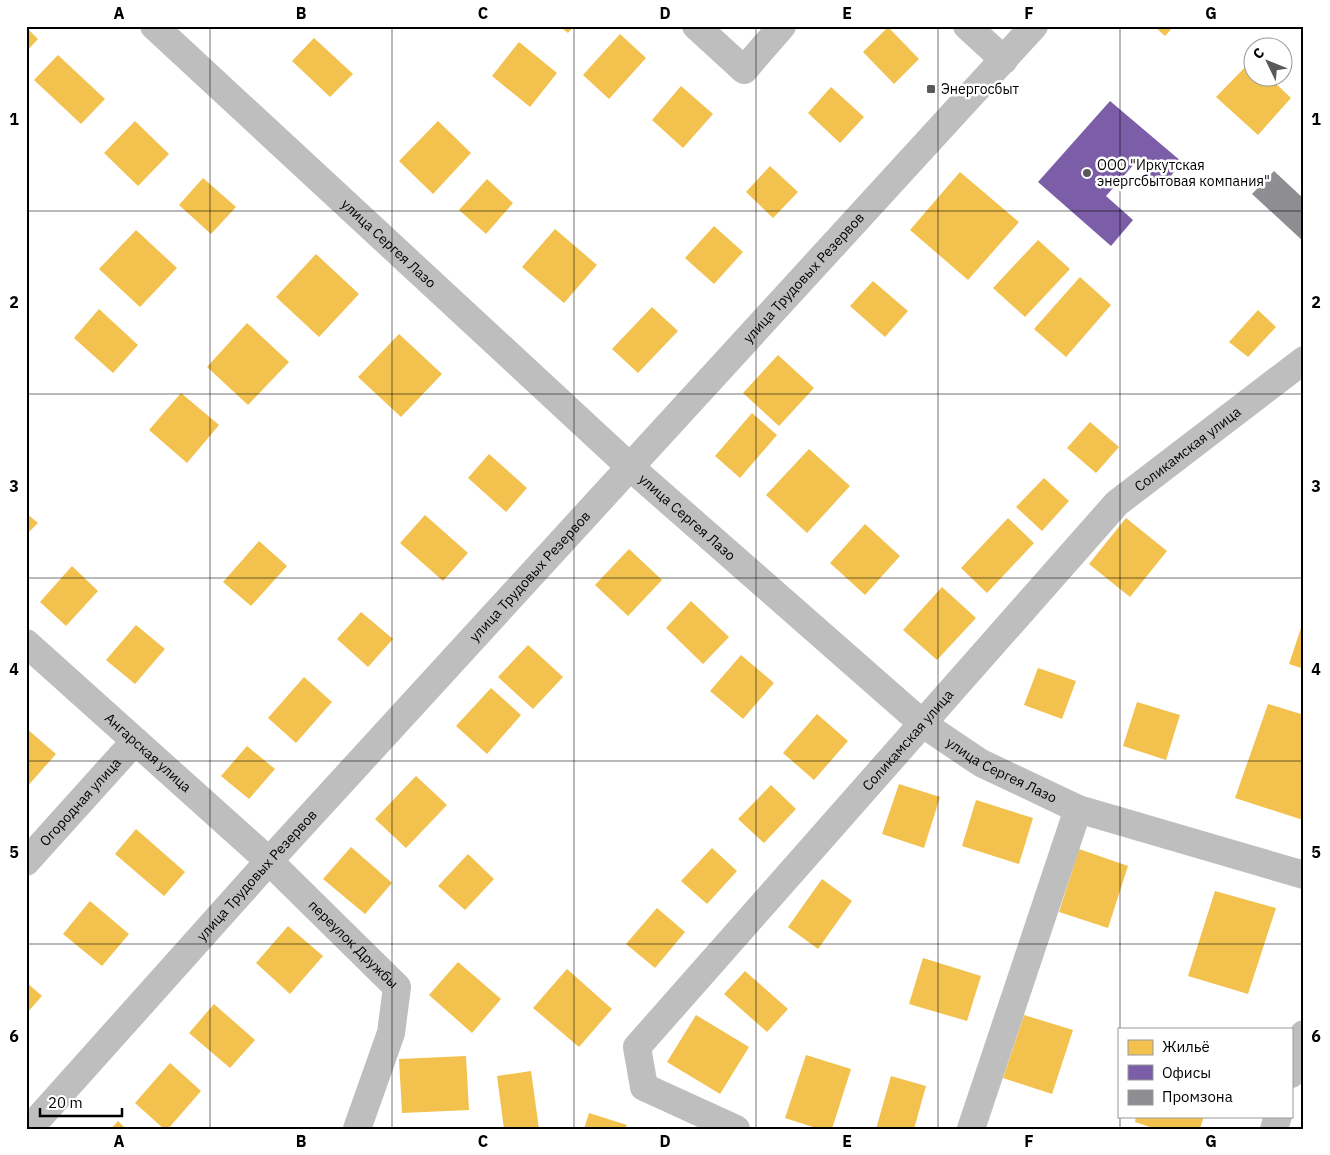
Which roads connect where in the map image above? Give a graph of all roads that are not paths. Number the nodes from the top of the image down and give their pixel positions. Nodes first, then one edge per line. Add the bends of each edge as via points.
1 (154, 26) edge
2 (696, 26) edge
3 (782, 26) edge
4 (967, 26) edge
5 (1034, 26) edge
6 (1004, 60) junction
7 (1304, 360) edge
8 (629, 466) junction
9 (26, 644) edge
10 (923, 724) junction
11 (135, 741) junction
12 (1078, 808) junction
13 (269, 861) junction
14 (26, 862) edge
15 (1304, 875) edge
16 (1304, 1034) edge
17 (1292, 1071) edge
18 (29, 1129) edge
19 (357, 1129) edge
20 (736, 1129) edge
21 (971, 1129) edge

1 - 8 street, улица Сергея Лазо
2 - 3 street via 744,70
4 - 6 street
5 - 6 street, улица Трудовых Резервов
6 - 8 street, улица Трудовых Резервов
7 - 10 street, Соликамская улица via 1117,503
8 - 10 street, улица Сергея Лазо
8 - 13 street, улица Трудовых Резервов
9 - 11 street, Ангарская улица
10 - 12 street, улица Сергея Лазо via 981,763
10 - 20 street, Соликамская улица via 636,1047 644,1087
11 - 13 street, Ангарская улица
11 - 14 street, Огородная улица
12 - 15 street, улица Сергея Лазо
12 - 21 street
13 - 18 street, улица Трудовых Резервов
13 - 19 street, переулок Дружбы via 397,987 391,1033
16 - 17 street

